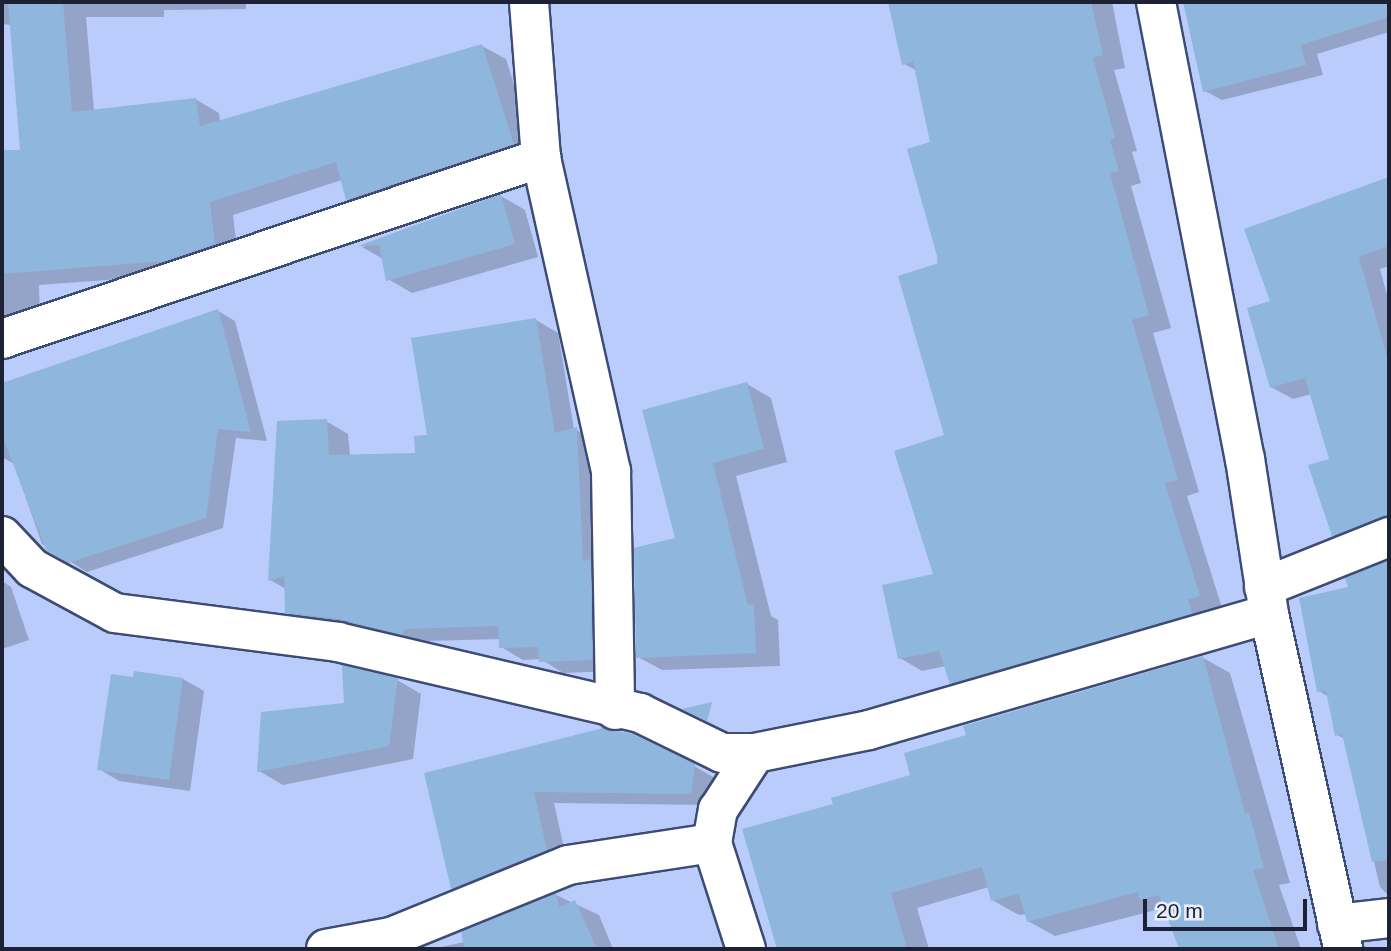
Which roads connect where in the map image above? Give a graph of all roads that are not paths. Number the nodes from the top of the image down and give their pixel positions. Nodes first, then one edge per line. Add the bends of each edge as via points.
1 (529, 2) edge
2 (1156, 2) edge
3 (541, 158) junction
4 (2, 339) edge
5 (2, 536) edge
6 (1389, 537) edge
7 (1266, 600) junction
8 (615, 710) junction
9 (755, 753) junction
10 (712, 843) junction
11 (1389, 918) edge
12 (1340, 937) edge
13 (326, 949) edge
14 (746, 949) edge

1 - 3 street
2 - 7 street via 1245,459
3 - 4 street
3 - 8 street via 611,471
5 - 8 street via 32,568 116,613 338,642
6 - 7 street
7 - 9 street via 869,730
7 - 12 street
8 - 9 street via 640,713 722,753
9 - 10 street via 718,810
10 - 13 street via 568,865 391,937
10 - 14 street
11 - 12 street

